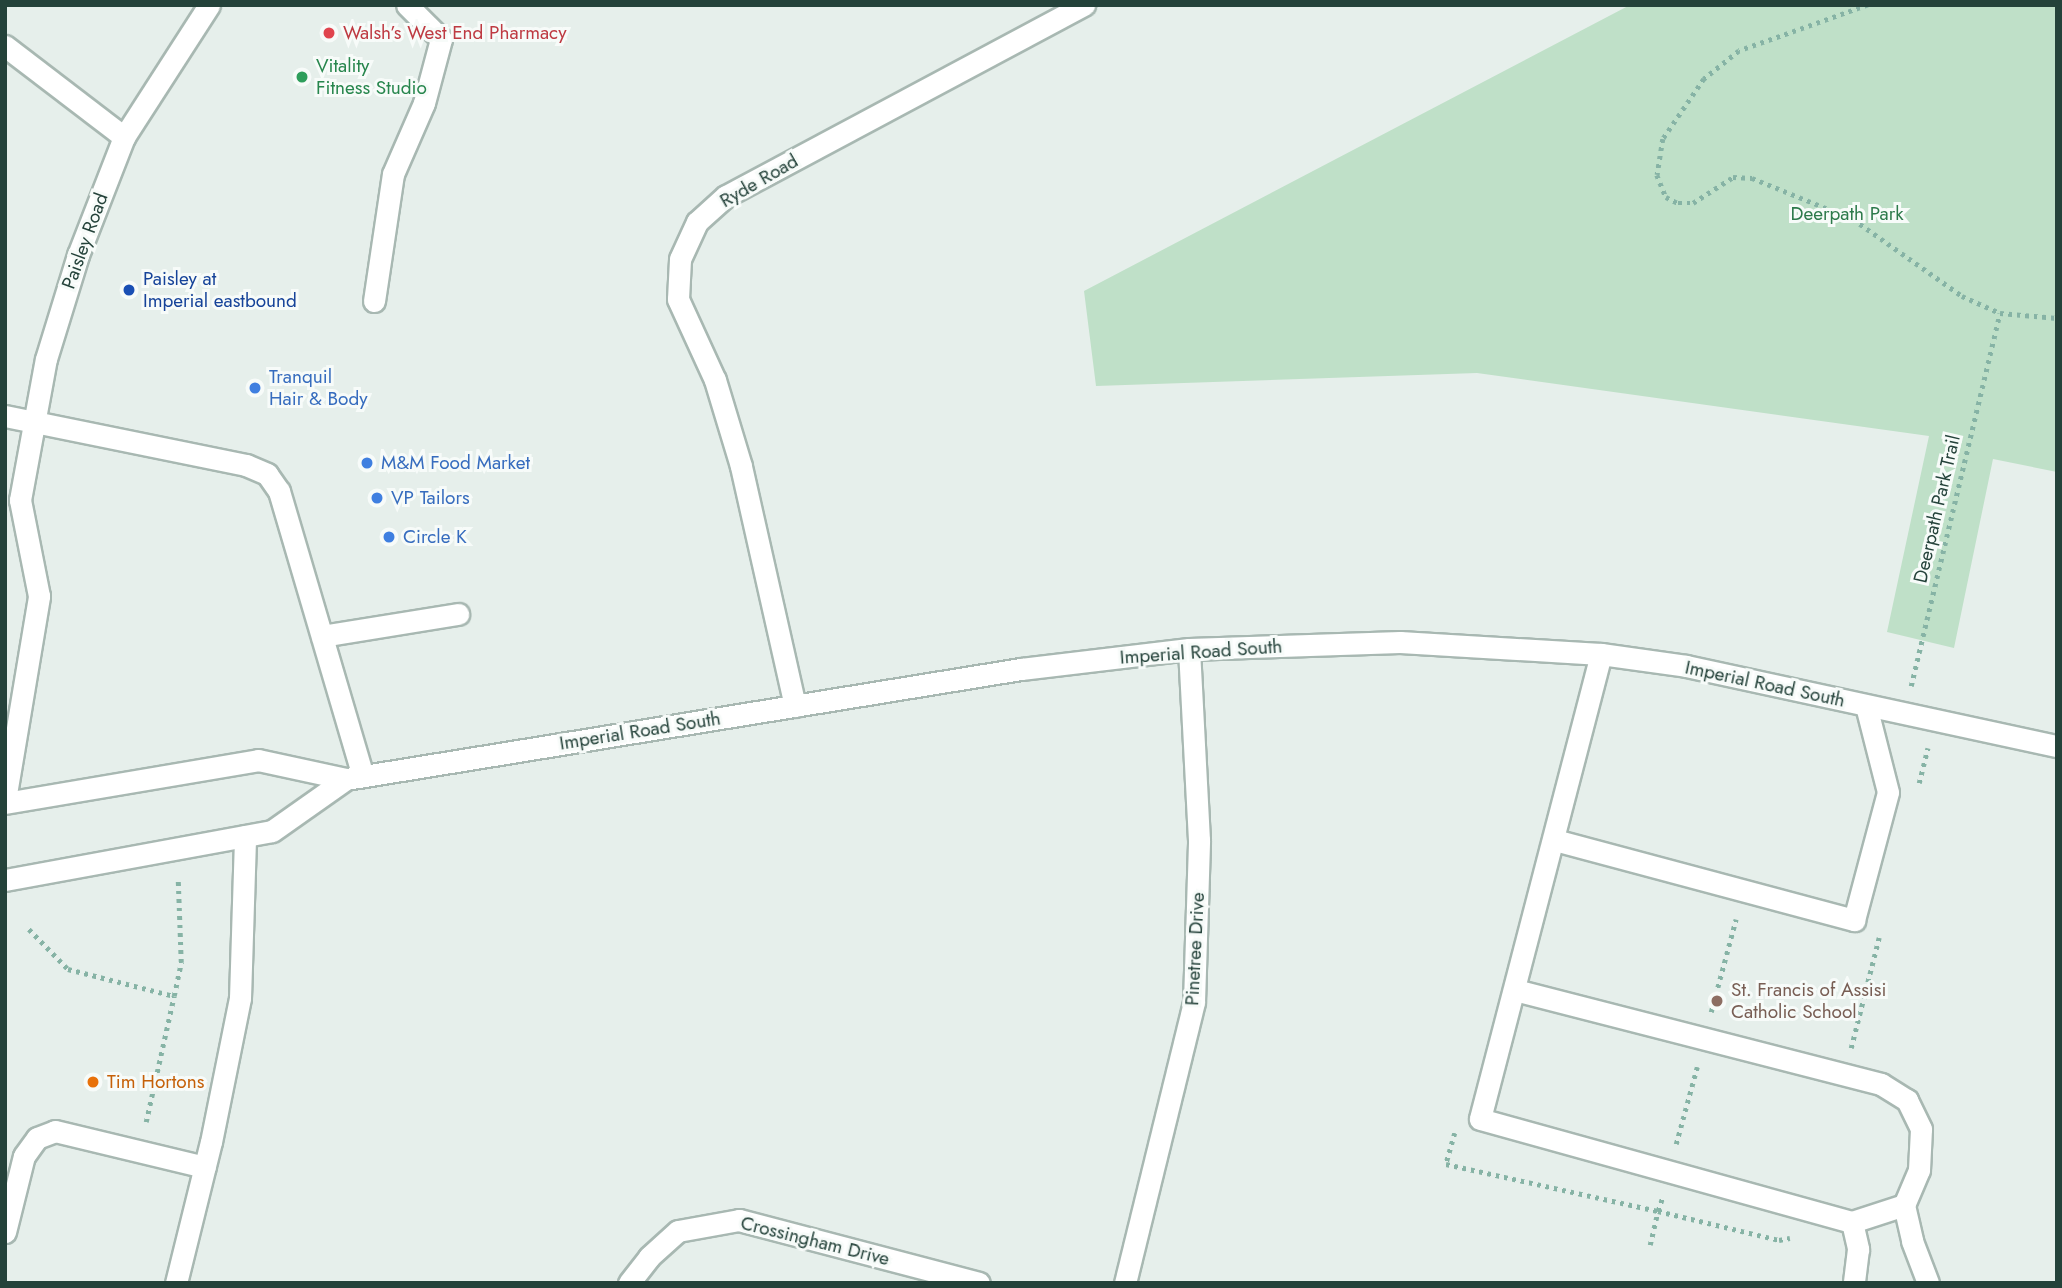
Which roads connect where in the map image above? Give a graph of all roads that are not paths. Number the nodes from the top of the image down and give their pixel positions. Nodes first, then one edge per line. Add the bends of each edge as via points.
1 (209, 5) edge
2 (407, 5) edge
3 (1084, 5) edge
4 (5, 46) edge
5 (124, 137) junction
6 (374, 301) dead end
7 (5, 416) edge
8 (36, 421) junction
9 (20, 500) junction
10 (5, 518) edge
11 (458, 614) dead end
12 (322, 636) junction
13 (1189, 649) junction
14 (1601, 654) junction
15 (795, 706) junction
16 (1866, 706) junction
17 (2057, 746) edge
18 (354, 778) junction
19 (5, 802) edge
20 (245, 836) junction
21 (1555, 840) junction
22 (5, 880) edge
23 (1515, 990) junction
24 (205, 1167) junction
25 (1904, 1205) junction
26 (1852, 1222) junction
27 (5, 1232) edge
28 (176, 1283) edge
29 (629, 1283) edge
30 (979, 1283) edge
31 (1125, 1283) edge
32 (1854, 1283) edge
33 (1928, 1283) edge

1 - 5 street, Paisley Road
2 - 6 street via 441,39 424,103 393,174
3 - 15 street, Ryde Road via 726,196 697,222 680,259 678,299 715,380 741,466
4 - 5 street
5 - 8 street, Paisley Road via 78,255 46,359
7 - 8 street
8 - 9 street, Paisley Road
8 - 12 street via 246,465 267,474 279,491
9 - 10 street, Paisley Road
9 - 19 street, Paisley Road via 39,596
11 - 12 street
12 - 18 street
13 - 14 street, Imperial Road South via 1400,642
13 - 15 street, Imperial Road South via 1021,669
13 - 31 street, Pinetree Drive via 1199,840 1194,1002
14 - 16 street, Imperial Road South via 1686,666
14 - 21 street
15 - 18 street, Imperial Road South
16 - 17 street, Imperial Road South
16 - 21 street via 1888,792 1854,920
18 - 19 street, Imperial Road South via 258,760
18 - 20 street, Imperial Road South via 272,831
20 - 22 street, Imperial Road South
20 - 24 street via 240,998
21 - 23 street
23 - 25 street via 1881,1084 1907,1100 1921,1129 1919,1170
23 - 26 street via 1480,1119
24 - 27 street via 55,1131 37,1138 24,1156
24 - 28 street
25 - 26 street
25 - 33 street
26 - 32 street via 1858,1248
29 - 30 street, Crossingham Drive via 678,1231 739,1220

